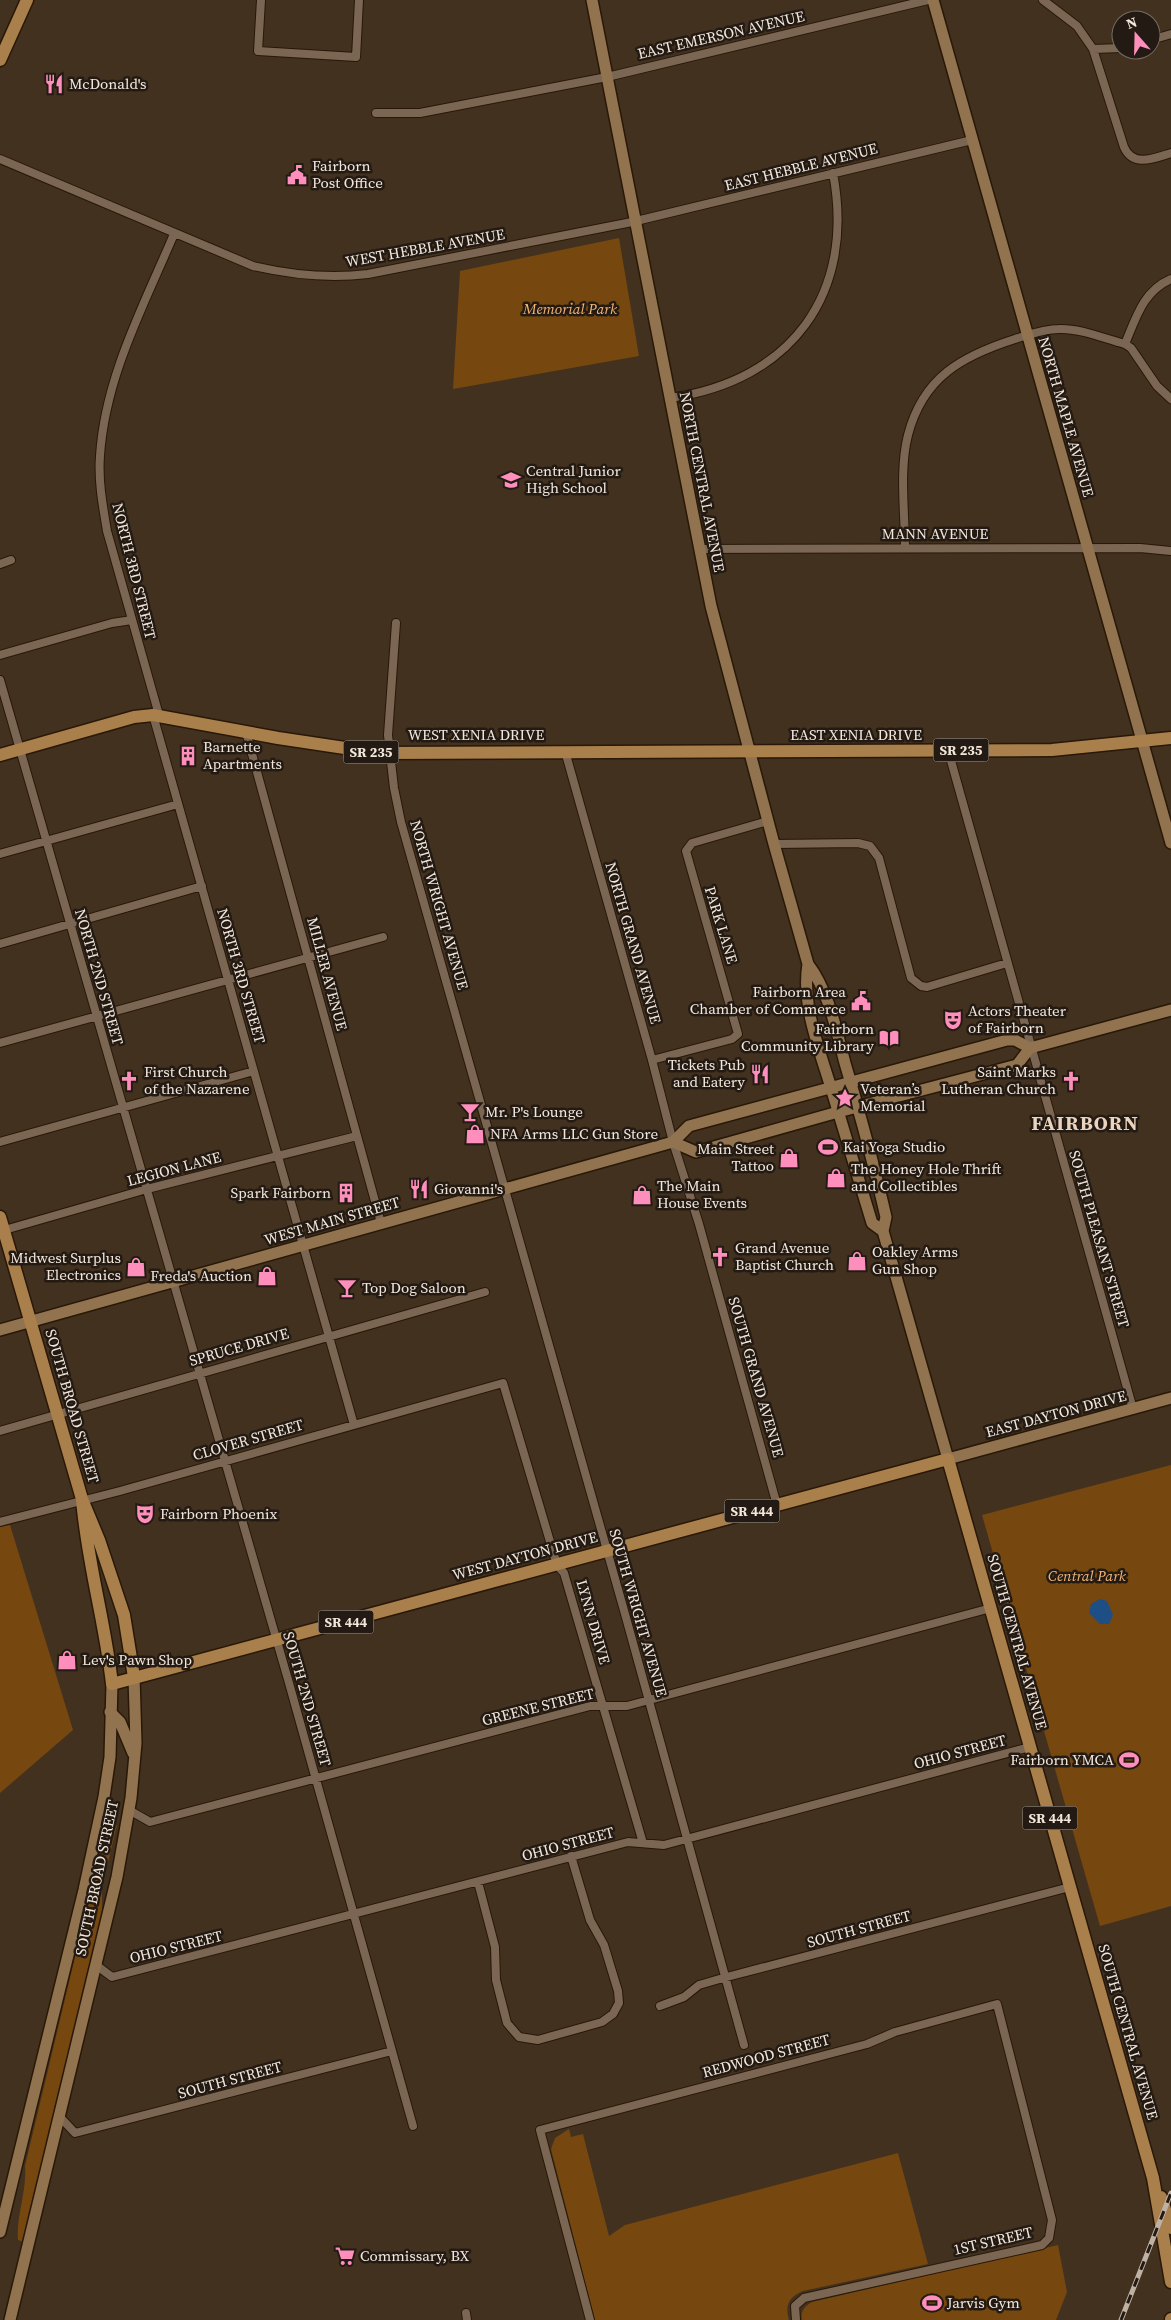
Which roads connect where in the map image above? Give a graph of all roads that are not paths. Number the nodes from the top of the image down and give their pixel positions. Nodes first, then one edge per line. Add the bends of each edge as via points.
1 (27, 0) edge
2 (261, 0) edge
3 (359, 0) edge
4 (592, 0) edge
5 (928, 0) edge
6 (933, 0) edge
7 (1043, 0) edge
8 (1111, 48) edge
9 (1093, 49) junction
10 (0, 60) edge
11 (607, 77) junction
12 (376, 112) dead end
13 (972, 140) junction
14 (1171, 153) edge
15 (0, 158) edge
16 (833, 173) junction
17 (635, 220) junction
18 (174, 234) junction
19 (1171, 279) edge
20 (1027, 336) junction
21 (1125, 344) junction
22 (670, 398) junction
23 (1171, 399) edge
24 (905, 548) junction
25 (1086, 548) junction
26 (699, 549) junction
27 (1171, 551) edge
28 (11, 560) dead end
29 (0, 564) edge
30 (132, 620) junction
31 (396, 623) dead end
32 (0, 655) edge
33 (0, 680) edge
34 (156, 715) junction
35 (246, 732) junction
36 (1171, 738) edge
37 (1142, 741) junction
38 (20, 750) junction
39 (948, 750) junction
40 (565, 751) junction
41 (750, 751) junction
42 (391, 752) junction
43 (0, 755) edge
44 (178, 804) junction
45 (768, 821) junction
46 (46, 840) junction
47 (1171, 843) edge
48 (774, 844) junction
49 (0, 854) edge
50 (202, 886) junction
51 (70, 925) junction
52 (382, 937) dead end
53 (0, 944) edge
54 (308, 957) junction
55 (1007, 963) junction
56 (808, 964) junction
57 (228, 979) junction
58 (1171, 1010) edge
59 (96, 1016) junction
60 (0, 1042) edge
61 (1030, 1048) junction
62 (652, 1060) junction
63 (254, 1071) junction
64 (851, 1081) junction
65 (831, 1086) junction
66 (859, 1106) junction
67 (122, 1108) junction
68 (838, 1112) junction
69 (357, 1136) junction
70 (0, 1142) edge
71 (673, 1142) junction
72 (278, 1156) junction
73 (505, 1188) junction
74 (147, 1189) junction
75 (0, 1217) edge
76 (381, 1223) junction
77 (2, 1231) edge
78 (883, 1231) junction
79 (304, 1245) junction
80 (173, 1281) junction
81 (485, 1292) dead end
82 (31, 1321) junction
83 (0, 1330) edge
84 (329, 1336) junction
85 (199, 1373) junction
86 (503, 1383) joint
87 (1171, 1398) edge
88 (1133, 1409) junction
89 (58, 1415) junction
90 (354, 1425) junction
91 (0, 1431) edge
92 (948, 1459) junction
93 (224, 1461) junction
94 (82, 1499) junction
95 (777, 1505) junction
96 (0, 1522) edge
97 (606, 1551) junction
98 (556, 1565) junction
99 (991, 1608) junction
100 (276, 1641) junction
101 (134, 1677) junction
102 (112, 1684) junction
103 (647, 1700) junction
104 (604, 1704) junction
105 (110, 1712) junction
106 (1030, 1747) junction
107 (135, 1757) junction
108 (316, 1780) junction
109 (129, 1810) junction
110 (686, 1839) junction
111 (643, 1843) junction
112 (571, 1856) junction
113 (478, 1882) junction
114 (1070, 1887) junction
115 (354, 1915) junction
116 (96, 1965) junction
117 (726, 1979) junction
118 (997, 2004) joint
119 (660, 2006) dead end
120 (744, 2044) dead end
121 (392, 2051) junction
122 (59, 2116) junction
123 (413, 2126) dead end
124 (1153, 2178) junction
125 (1171, 2228) edge
126 (0, 2232) edge
127 (1171, 2282) edge
128 (10, 2320) edge
129 (590, 2320) edge
130 (796, 2320) edge

1 - 10 main road
2 - 3 street via 258,51 356,57
4 - 11 street, NORTH CENTRAL AVENUE
5 - 11 street, EAST EMERSON AVENUE
6 - 13 street, NORTH MAPLE AVENUE
7 - 9 street via 1077,26
8 - 9 street
9 - 14 street via 1125,151 1138,160
11 - 12 street, EAST EMERSON AVENUE via 420,113
11 - 17 street, NORTH CENTRAL AVENUE
13 - 16 street, EAST HEBBLE AVENUE
13 - 20 street, NORTH MAPLE AVENUE
15 - 18 street, WEST HEBBLE AVENUE
16 - 17 street, EAST HEBBLE AVENUE
16 - 22 street via 839,215 836,256 824,292 806,324 781,352 748,375 711,390
17 - 18 street, WEST HEBBLE AVENUE via 368,274 333,277 297,275 253,266
17 - 22 street, NORTH CENTRAL AVENUE
18 - 30 street, NORTH 3RD STREET via 118,365 103,424 100,457 102,502
19 - 21 street via 1144,301
20 - 21 street via 1063,329
20 - 24 street via 961,360 939,378 921,402 905,451
20 - 25 street, NORTH MAPLE AVENUE
21 - 23 street via 1136,353 1157,386
22 - 26 street, NORTH CENTRAL AVENUE
24 - 25 street, MANN AVENUE
24 - 26 street, MANN AVENUE
25 - 27 street, MANN AVENUE
25 - 37 street, NORTH MAPLE AVENUE
26 - 41 street, NORTH CENTRAL AVENUE via 728,676
28 - 29 street
30 - 32 street
30 - 34 street, NORTH 3RD STREET
31 - 42 street, NORTH WRIGHT AVENUE via 388,735
33 - 38 street, NORTH 2ND STREET
34 - 35 main road, WEST XENIA DRIVE / SR 235
34 - 38 main road, WEST XENIA DRIVE / SR 235 via 134,717
34 - 44 street, NORTH 3RD STREET
35 - 42 main road, WEST XENIA DRIVE / SR 235 via 371,752
35 - 54 street, MILLER AVENUE
36 - 37 main road, EAST XENIA DRIVE / SR 235
37 - 39 main road, EAST XENIA DRIVE / SR 235 via 1052,750
37 - 47 street, NORTH MAPLE AVENUE
38 - 43 main road, WEST XENIA DRIVE / SR 235
38 - 46 street, NORTH 2ND STREET
39 - 41 main road, EAST XENIA DRIVE / SR 235
39 - 55 street, SOUTH PLEASANT STREET
40 - 41 main road, WEST XENIA DRIVE / SR 235
40 - 42 main road, WEST XENIA DRIVE / SR 235
40 - 62 street, NORTH GRAND AVENUE
41 - 45 street, NORTH CENTRAL AVENUE
42 - 73 street, NORTH WRIGHT AVENUE via 401,822
44 - 46 street
44 - 50 street, NORTH 3RD STREET
45 - 48 street, NORTH CENTRAL AVENUE
45 - 62 street, PARK LANE via 692,843 686,851 738,1034 732,1039
46 - 49 street
46 - 51 street, NORTH 2ND STREET
48 - 55 street via 858,843 873,849 879,858 911,978 921,986 927,987
48 - 56 street, NORTH CENTRAL AVENUE
50 - 51 street
50 - 57 street, NORTH 3RD STREET
51 - 53 street
51 - 59 street, NORTH 2ND STREET
52 - 54 street
54 - 57 street
54 - 69 street, MILLER AVENUE
55 - 61 street, SOUTH PLEASANT STREET
56 - 64 street, NORTH CENTRAL AVENUE via 828,1002
56 - 65 street, NORTH CENTRAL AVENUE via 805,979 809,1005
57 - 59 street
57 - 63 street, NORTH 3RD STREET
58 - 61 street
59 - 60 street
59 - 67 street, NORTH 2ND STREET
61 - 64 street, WEST MAIN STREET via 1008,1040
61 - 66 street via 1017,1065
61 - 88 street, SOUTH PLEASANT STREET
62 - 71 street, NORTH GRAND AVENUE
63 - 67 street
63 - 72 street, NORTH 3RD STREET
64 - 65 street, WEST MAIN STREET
64 - 66 street, NORTH CENTRAL AVENUE
65 - 68 street, NORTH CENTRAL AVENUE
65 - 71 street, WEST MAIN STREET via 689,1126
66 - 68 street
66 - 78 street, SOUTH CENTRAL AVENUE via 886,1217
67 - 70 street
67 - 74 street, NORTH 2ND STREET
68 - 71 street via 696,1152
68 - 78 street, SOUTH CENTRAL AVENUE via 872,1223
69 - 72 street, LEGION LANE
69 - 76 street, MILLER AVENUE
71 - 73 street, WEST MAIN STREET
71 - 95 street, SOUTH GRAND AVENUE
72 - 74 street, LEGION LANE
72 - 79 street, NORTH 3RD STREET
73 - 76 street, WEST MAIN STREET
73 - 97 street, SOUTH WRIGHT AVENUE
74 - 77 street, LEGION LANE
74 - 80 street, NORTH 2ND STREET
75 - 77 main road, SOUTH BROAD STREET
76 - 79 street, WEST MAIN STREET
77 - 82 main road, SOUTH BROAD STREET
78 - 92 street, SOUTH CENTRAL AVENUE
79 - 80 street, WEST MAIN STREET
79 - 84 street, NORTH 3RD STREET
80 - 82 street, WEST MAIN STREET
80 - 85 street, SOUTH 2ND STREET
81 - 84 street, SPRUCE DRIVE
82 - 83 street, WEST MAIN STREET
82 - 89 main road, SOUTH BROAD STREET
84 - 85 street, SPRUCE DRIVE
84 - 90 street, NORTH 3RD STREET
85 - 89 street, SPRUCE DRIVE
85 - 93 street, SOUTH 2ND STREET
86 - 90 street, CLOVER STREET
86 - 98 street, LYNN DRIVE
87 - 88 street, EAST DAYTON DRIVE
88 - 92 street, EAST DAYTON DRIVE
89 - 91 street, SPRUCE DRIVE
89 - 94 main road, SOUTH BROAD STREET
90 - 93 street, CLOVER STREET
92 - 95 main road, WEST DAYTON DRIVE / SR 444
92 - 99 main road, SOUTH CENTRAL AVENUE / SR 444
93 - 94 street, CLOVER STREET
93 - 100 street, SOUTH 2ND STREET
94 - 96 street, CLOVER STREET
94 - 101 main road, SOUTH BROAD STREET via 124,1614
94 - 102 main road, SOUTH BROAD STREET via 86,1544 104,1622
95 - 97 main road, WEST DAYTON DRIVE / SR 444
97 - 98 main road, WEST DAYTON DRIVE / SR 444
97 - 103 street, SOUTH WRIGHT AVENUE
98 - 100 main road, WEST DAYTON DRIVE / SR 444
98 - 104 street, LYNN DRIVE via 564,1573
99 - 103 street, GREENE STREET
99 - 106 main road, SOUTH CENTRAL AVENUE / SR 444
100 - 101 main road, WEST DAYTON DRIVE / SR 444
100 - 108 street, SOUTH 2ND STREET
101 - 102 main road, WEST DAYTON DRIVE / SR 444
101 - 107 street, SOUTH BROAD STREET
102 - 105 street, SOUTH BROAD STREET
103 - 104 street, GREENE STREET via 627,1706
103 - 110 street, SOUTH WRIGHT AVENUE
104 - 108 street, GREENE STREET
104 - 111 street, LYNN DRIVE
105 - 107 street via 120,1722
105 - 126 street, SOUTH BROAD STREET via 110,1757 104,1797
106 - 110 street, OHIO STREET
106 - 114 main road, SOUTH CENTRAL AVENUE / SR 444
107 - 109 street, SOUTH BROAD STREET
108 - 109 street, GREENE STREET via 150,1822
108 - 115 street, SOUTH 2ND STREET
109 - 116 street, SOUTH BROAD STREET
110 - 111 street, OHIO STREET via 658,1846
110 - 117 street, SOUTH WRIGHT AVENUE
111 - 112 street, OHIO STREET via 628,1842
112 - 113 street, OHIO STREET
112 - 113 street via 590,1920 604,1945 619,1998 617,2009 609,2019 576,2030 532,2040 519,2037 510,2029 496,1980 495,1947
113 - 115 street, OHIO STREET
114 - 117 street, SOUTH STREET
114 - 124 main road, SOUTH CENTRAL AVENUE / SR 444
115 - 116 street, OHIO STREET via 112,1977
115 - 121 street, SOUTH 2ND STREET
116 - 122 street, SOUTH BROAD STREET
117 - 119 street, SOUTH STREET via 699,1986 684,1998
117 - 120 street, SOUTH WRIGHT AVENUE
118 - 129 street, REDWOOD STREET via 895,2032 867,2044 540,2130
118 - 130 street, 1ST STREET via 1052,2220 1050,2238 1042,2245 804,2298 795,2306
121 - 122 street, SOUTH STREET via 75,2133
121 - 123 street, SOUTH 2ND STREET
122 - 128 street, SOUTH BROAD STREET
124 - 125 main road, SOUTH CENTRAL AVENUE / SR 444
124 - 127 main road, SOUTH CENTRAL AVENUE / SR 444

